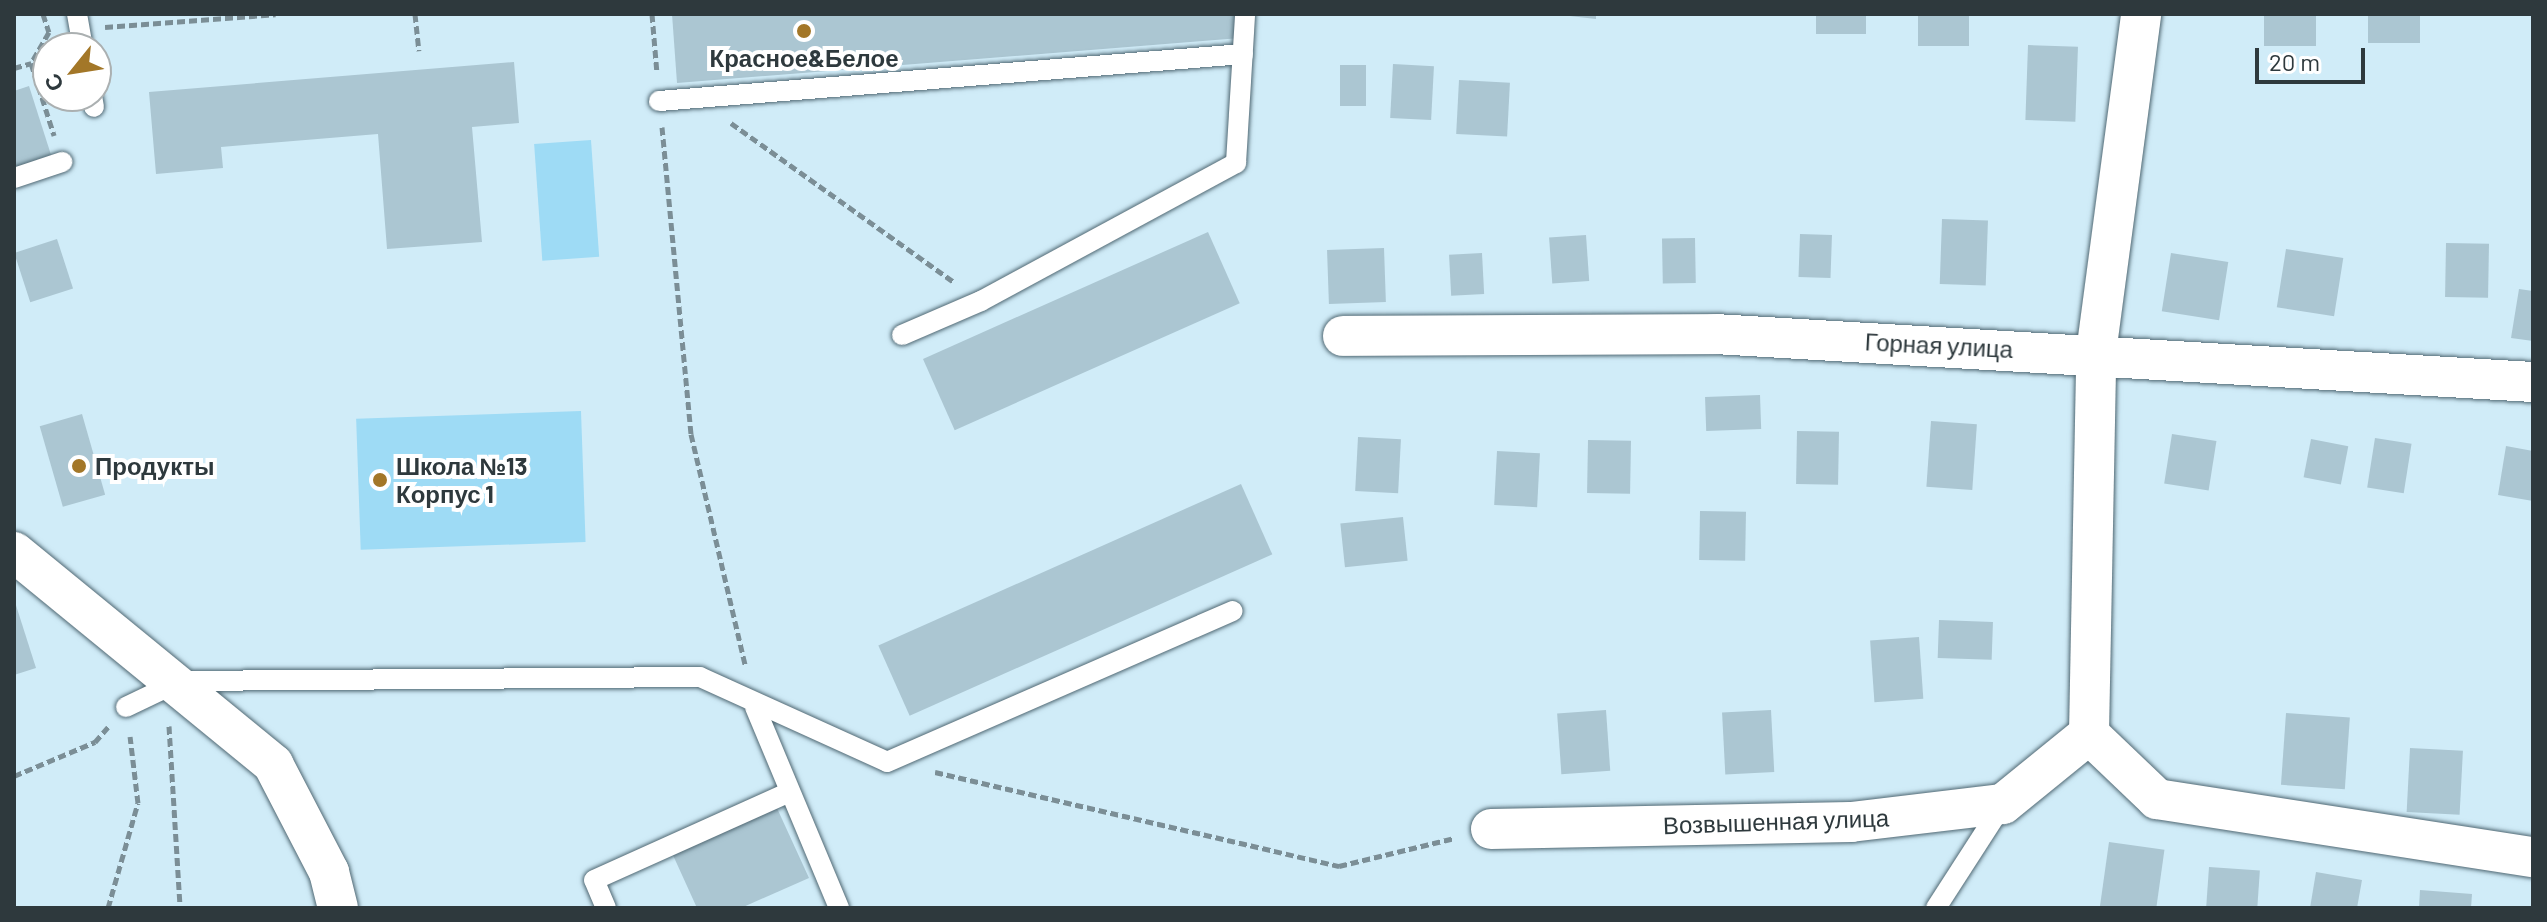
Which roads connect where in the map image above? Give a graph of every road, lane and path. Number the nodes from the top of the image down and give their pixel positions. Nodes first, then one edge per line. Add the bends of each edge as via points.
1 (43, 14) edge
2 (276, 14) edge
3 (415, 14) edge
4 (652, 14) edge
5 (1245, 14) edge
6 (2141, 14) edge
7 (80, 30) edge
8 (49, 32) joint
9 (419, 51) dead end
10 (1243, 54) junction
11 (31, 63) joint
12 (14, 68) edge
13 (699, 98) junction
14 (659, 101) junction
15 (62, 162) joint
16 (14, 178) edge
17 (981, 301) junction
18 (902, 335) dead end
19 (1343, 336) dead end
20 (2096, 353) junction
21 (2533, 382) edge
22 (14, 552) edge
23 (1232, 611) dead end
24 (180, 681) junction
25 (126, 707) junction
26 (755, 707) junction
27 (2089, 734) junction
28 (887, 762) junction
29 (14, 776) edge
30 (788, 793) junction
31 (2003, 804) junction
32 (1491, 829) joint
33 (2533, 857) edge
34 (108, 908) edge
35 (180, 908) edge
36 (338, 908) edge
37 (606, 908) edge
38 (839, 908) edge
39 (1936, 908) edge

1 - 8 path
2 - 7 path
3 - 9 path
4 - 14 path
5 - 10 lane
6 - 20 street
7 - 8 path
10 - 13 lane
10 - 17 lane via 1236,163
11 - 12 path
11 - 15 path
13 - 14 lane
13 - 17 path
14 - 26 path via 691,434
15 - 16 lane
17 - 18 lane
19 - 20 street, Горная улица via 1715,334
20 - 21 street, Горная улица
20 - 27 street
22 - 24 street
23 - 28 lane
24 - 25 lane
24 - 26 lane via 700,677
24 - 35 path via 165,742
24 - 36 street via 273,764 329,872
25 - 29 path via 95,742
25 - 34 path via 138,803
26 - 28 lane
26 - 30 lane
27 - 31 street via 2044,765
27 - 33 street via 2157,799
28 - 32 path via 1339,866
30 - 37 lane via 594,880
30 - 38 lane
31 - 32 street, Возвышенная улица via 1851,822
31 - 39 lane

